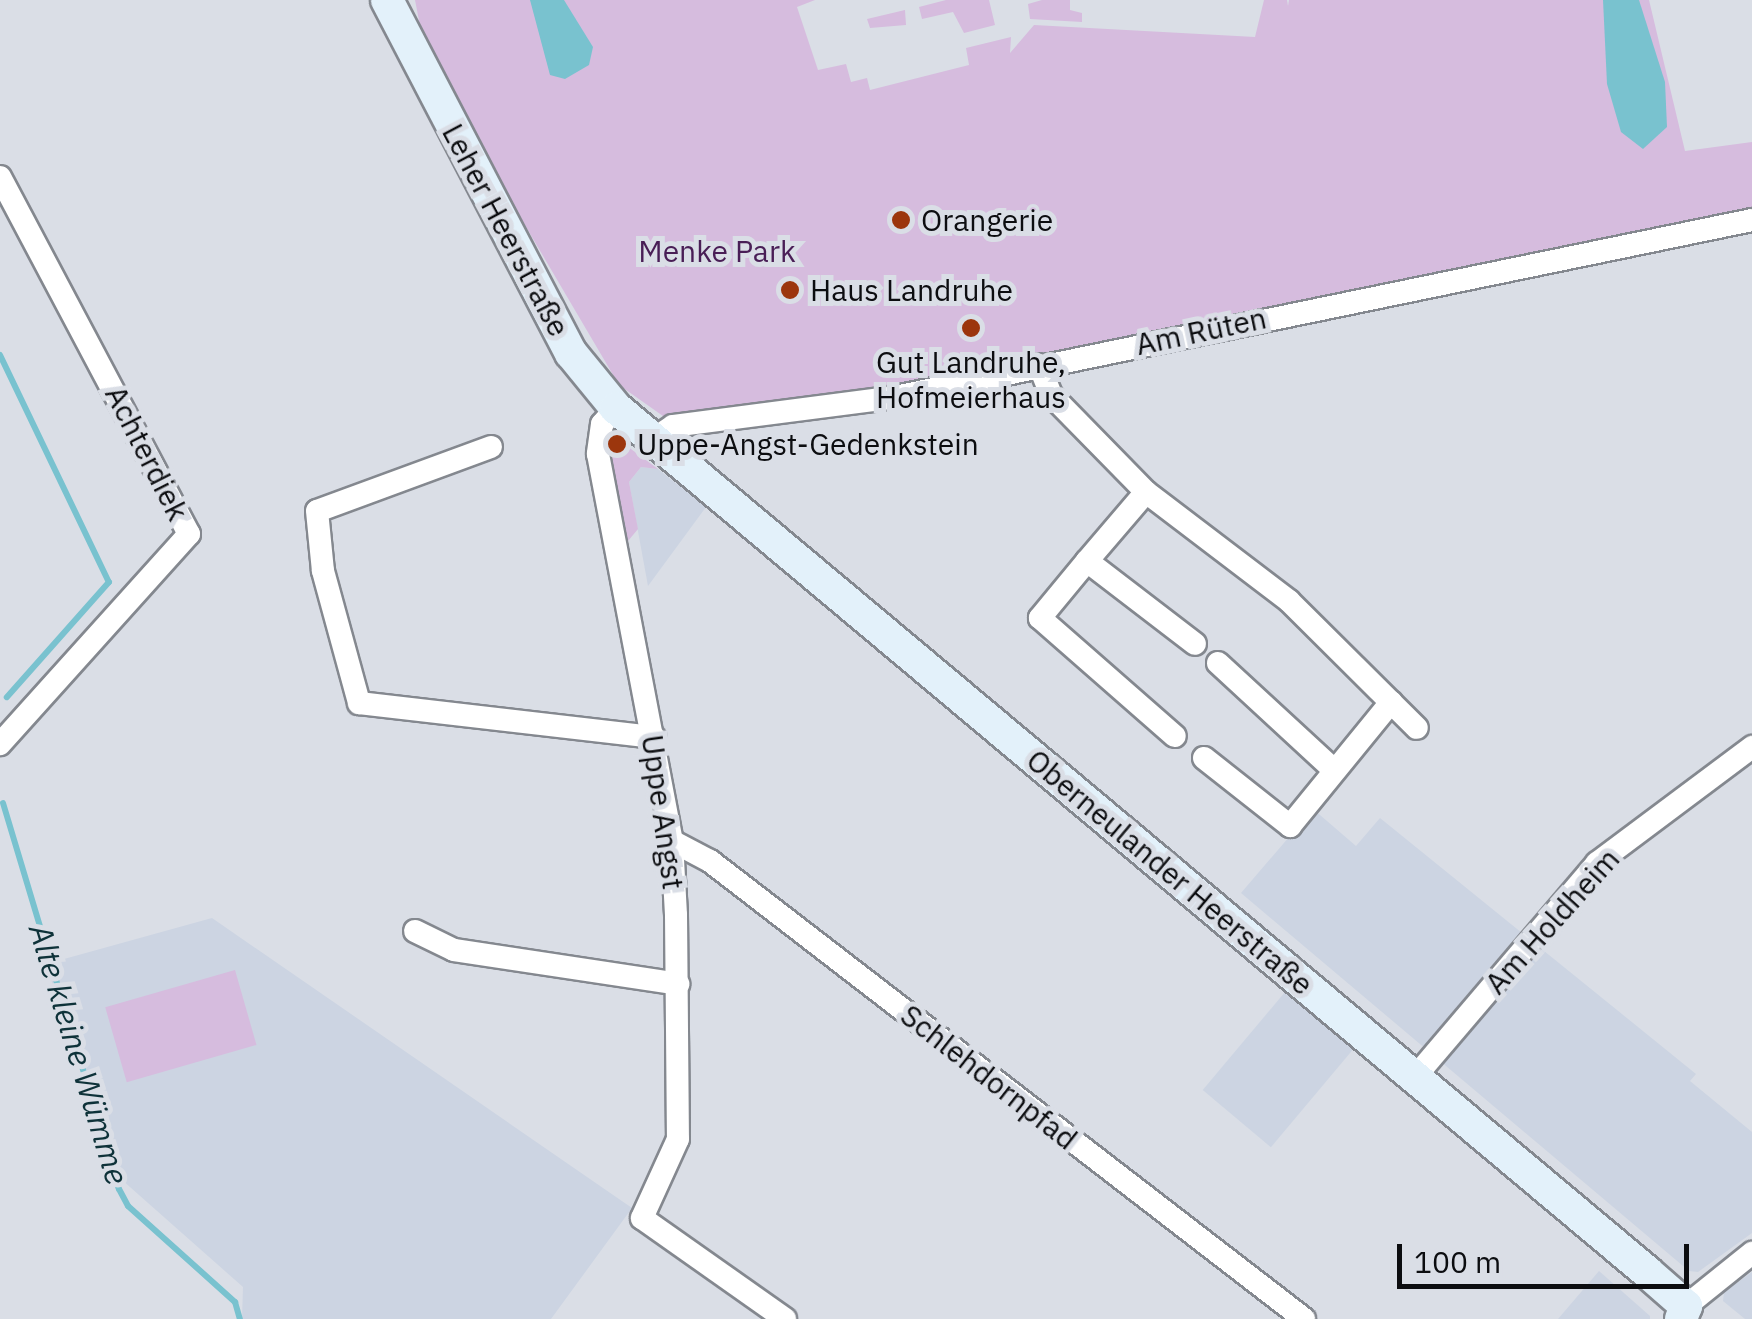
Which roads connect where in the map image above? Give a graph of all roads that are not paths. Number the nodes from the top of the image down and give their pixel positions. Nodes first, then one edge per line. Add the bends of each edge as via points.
1 (387, 0) edge
2 (0, 177) edge
3 (1752, 220) edge
4 (1039, 365) junction
5 (616, 408) junction
6 (652, 440) junction
7 (491, 446) dead end
8 (1146, 492) junction
9 (1086, 561) junction
10 (1195, 644) dead end
11 (1218, 663) dead end
12 (1391, 702) junction
13 (1417, 728) dead end
14 (3, 734) edge
15 (1175, 736) dead end
16 (654, 737) junction
17 (1752, 747) edge
18 (1204, 758) dead end
19 (1334, 770) junction
20 (672, 841) junction
21 (415, 931) dead end
22 (678, 984) junction
23 (1414, 1076) junction
24 (1752, 1252) edge
25 (1684, 1312) edge
26 (785, 1319) edge
27 (1304, 1319) edge

1 - 5 main road, Leher Heerstraße via 567,346
2 - 14 street, Achterdiek via 189,534
3 - 4 street, Am Rüten
4 - 6 street, Am Rüten via 895,396 673,426
4 - 8 street via 1050,395
5 - 6 main road, Leher Heerstraße
5 - 16 street, Uppe Angst via 602,424 598,454
6 - 23 main road, Oberneulander Heerstraße
7 - 16 street via 318,511 323,571 360,703
8 - 9 street
8 - 12 street via 1290,601
9 - 10 street
9 - 15 street via 1040,618
11 - 19 street
12 - 13 street
12 - 19 street
16 - 20 street, Uppe Angst
17 - 23 street, Am Holdheim via 1596,863
18 - 19 street via 1290,826
20 - 22 street, Uppe Angst
20 - 27 street, Schlehdornpfad via 710,861
21 - 22 street via 454,950
22 - 26 street, Uppe Angst via 678,1139 642,1218
23 - 25 main road, Oberneulander Heerstraße
24 - 25 street

